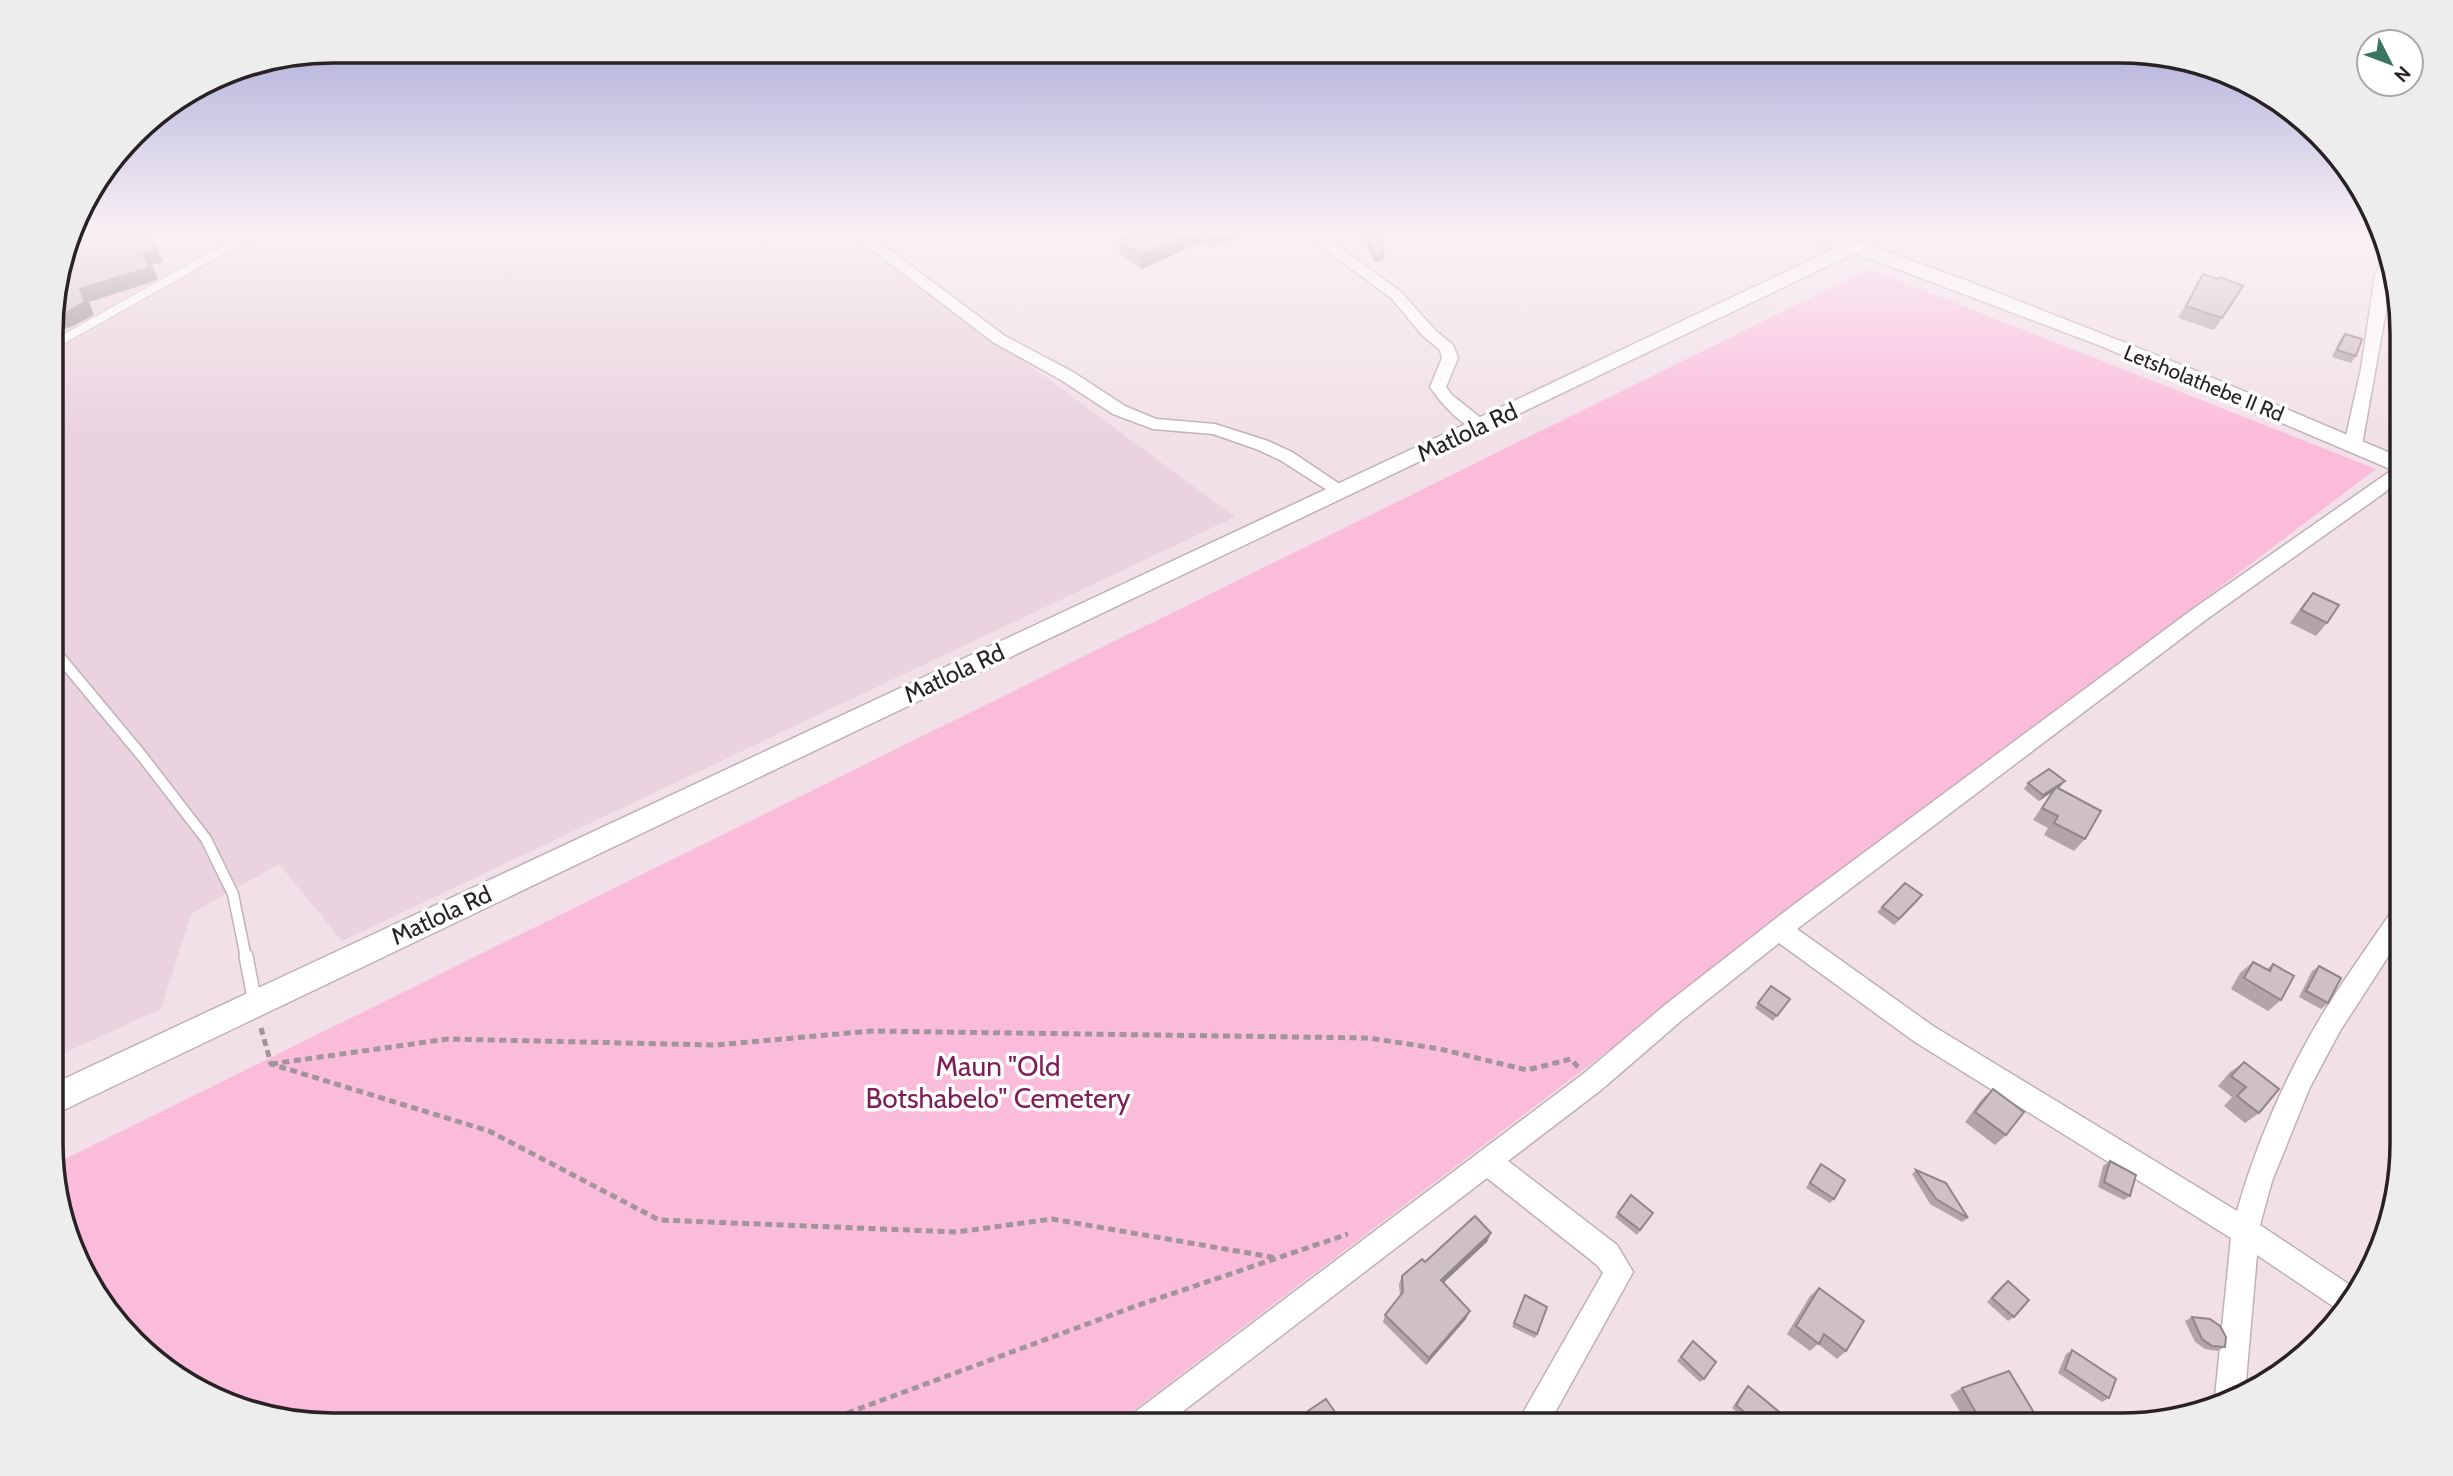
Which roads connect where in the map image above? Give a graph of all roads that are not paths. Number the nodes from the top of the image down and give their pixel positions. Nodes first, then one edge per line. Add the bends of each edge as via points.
1 (134, 299) edge
2 (945, 299) edge
3 (1399, 299) edge
4 (1744, 299) edge
5 (1993, 299) edge
6 (2379, 299) edge
7 (63, 339) edge
8 (1480, 426) junction
9 (2353, 445) junction
10 (2390, 462) edge
11 (2390, 478) edge
12 (1341, 491) junction
13 (63, 661) edge
14 (1780, 930) junction
15 (2390, 933) edge
16 (255, 1003) junction
17 (63, 1095) edge
18 (1486, 1161) junction
19 (2245, 1231) junction
20 (2342, 1296) edge
21 (2231, 1389) edge
22 (1157, 1413) edge
23 (1538, 1413) edge

1 - 7 lane
2 - 12 street via 999,339 1119,410 1153,424 1215,429 1262,445
3 - 8 street via 1447,348 1450,358 1438,387
4 - 8 street, Matlola Rd
5 - 9 street, Letsholathebe II Rd
6 - 9 street
8 - 12 street, Matlola Rd
9 - 10 street, Letsholathebe II Rd
11 - 14 street via 2137,661
12 - 16 street, Matlola Rd
13 - 16 lane via 206,839 233,894
14 - 18 street
14 - 19 street via 1979,1070
15 - 19 street via 2331,1023 2300,1081 2259,1181
16 - 17 street, Matlola Rd
18 - 22 street
18 - 23 street via 1607,1255 1619,1272
19 - 20 street
19 - 21 street

